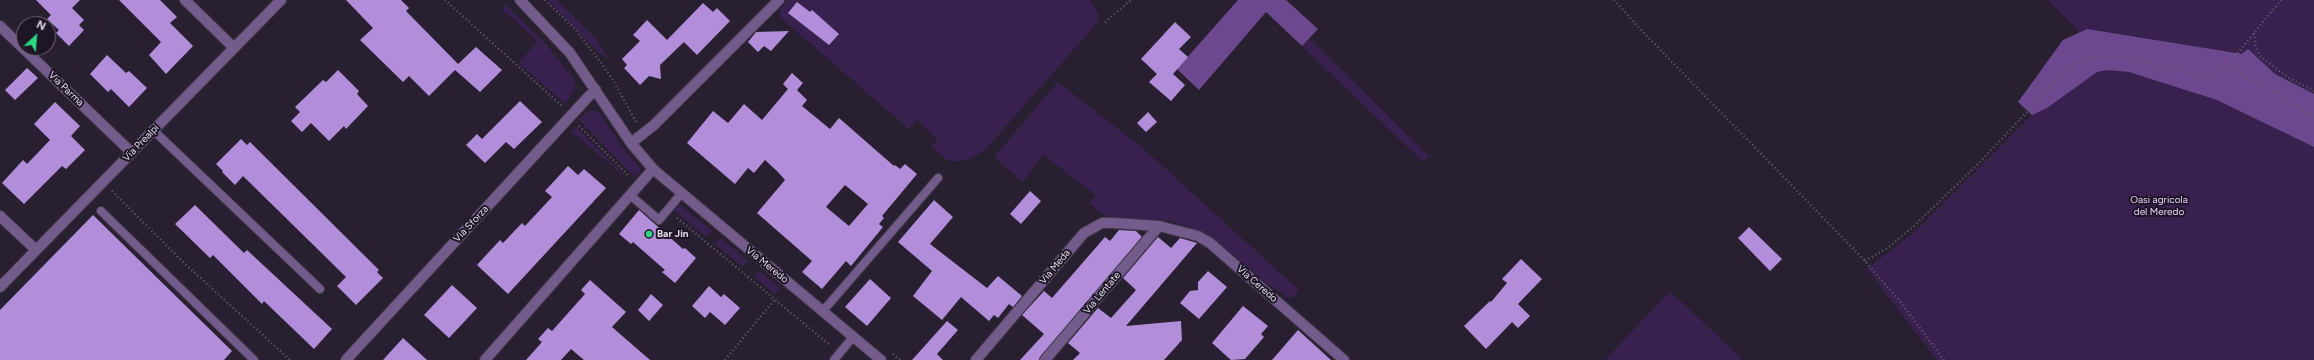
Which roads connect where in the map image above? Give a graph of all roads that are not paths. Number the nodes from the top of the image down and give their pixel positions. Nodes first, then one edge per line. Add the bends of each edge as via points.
1 (185, 0) edge
2 (281, 0) edge
3 (520, 0) edge
4 (779, 0) edge
5 (0, 26) edge
6 (234, 48) junction
7 (596, 90) junction
8 (153, 130) junction
9 (631, 143) junction
10 (132, 152) junction
11 (653, 169) junction
12 (938, 178) dead end
13 (681, 194) junction
14 (630, 195) junction
15 (101, 211) dead end
16 (0, 216) edge
17 (1159, 226) junction
18 (36, 250) junction
19 (0, 287) edge
20 (320, 289) dead end
21 (823, 311) junction
22 (853, 337) junction
23 (249, 358) edge
24 (346, 360) edge
25 (485, 360) edge
26 (834, 360) edge
27 (881, 360) edge
28 (976, 360) edge
29 (1045, 360) edge
30 (1344, 360) edge

1 - 6 street
2 - 6 street, Via Prealpi
3 - 7 street, Via Meredo via 560,41
4 - 9 street via 644,134
5 - 10 street, Via Parma
6 - 8 street, Via Prealpi
7 - 9 street, Via Meredo
7 - 24 street, Via Sforza
8 - 10 street, Via Prealpi
8 - 20 lane
9 - 11 street, Via Meredo
10 - 18 street, Via Prealpi
11 - 13 street, Via Meredo
11 - 14 street
12 - 21 lane
13 - 14 lane via 659,220
13 - 21 street, Via Meredo
14 - 25 street
15 - 23 lane
16 - 18 street
17 - 28 street, Via Meda via 1102,223 1084,233
17 - 29 street, Via Lentate
17 - 30 street, Via Ceredo via 1185,231 1210,243
18 - 19 street, Via Prealpi
21 - 22 street, Via Meredo
22 - 26 lane
22 - 27 street, Via Meredo

